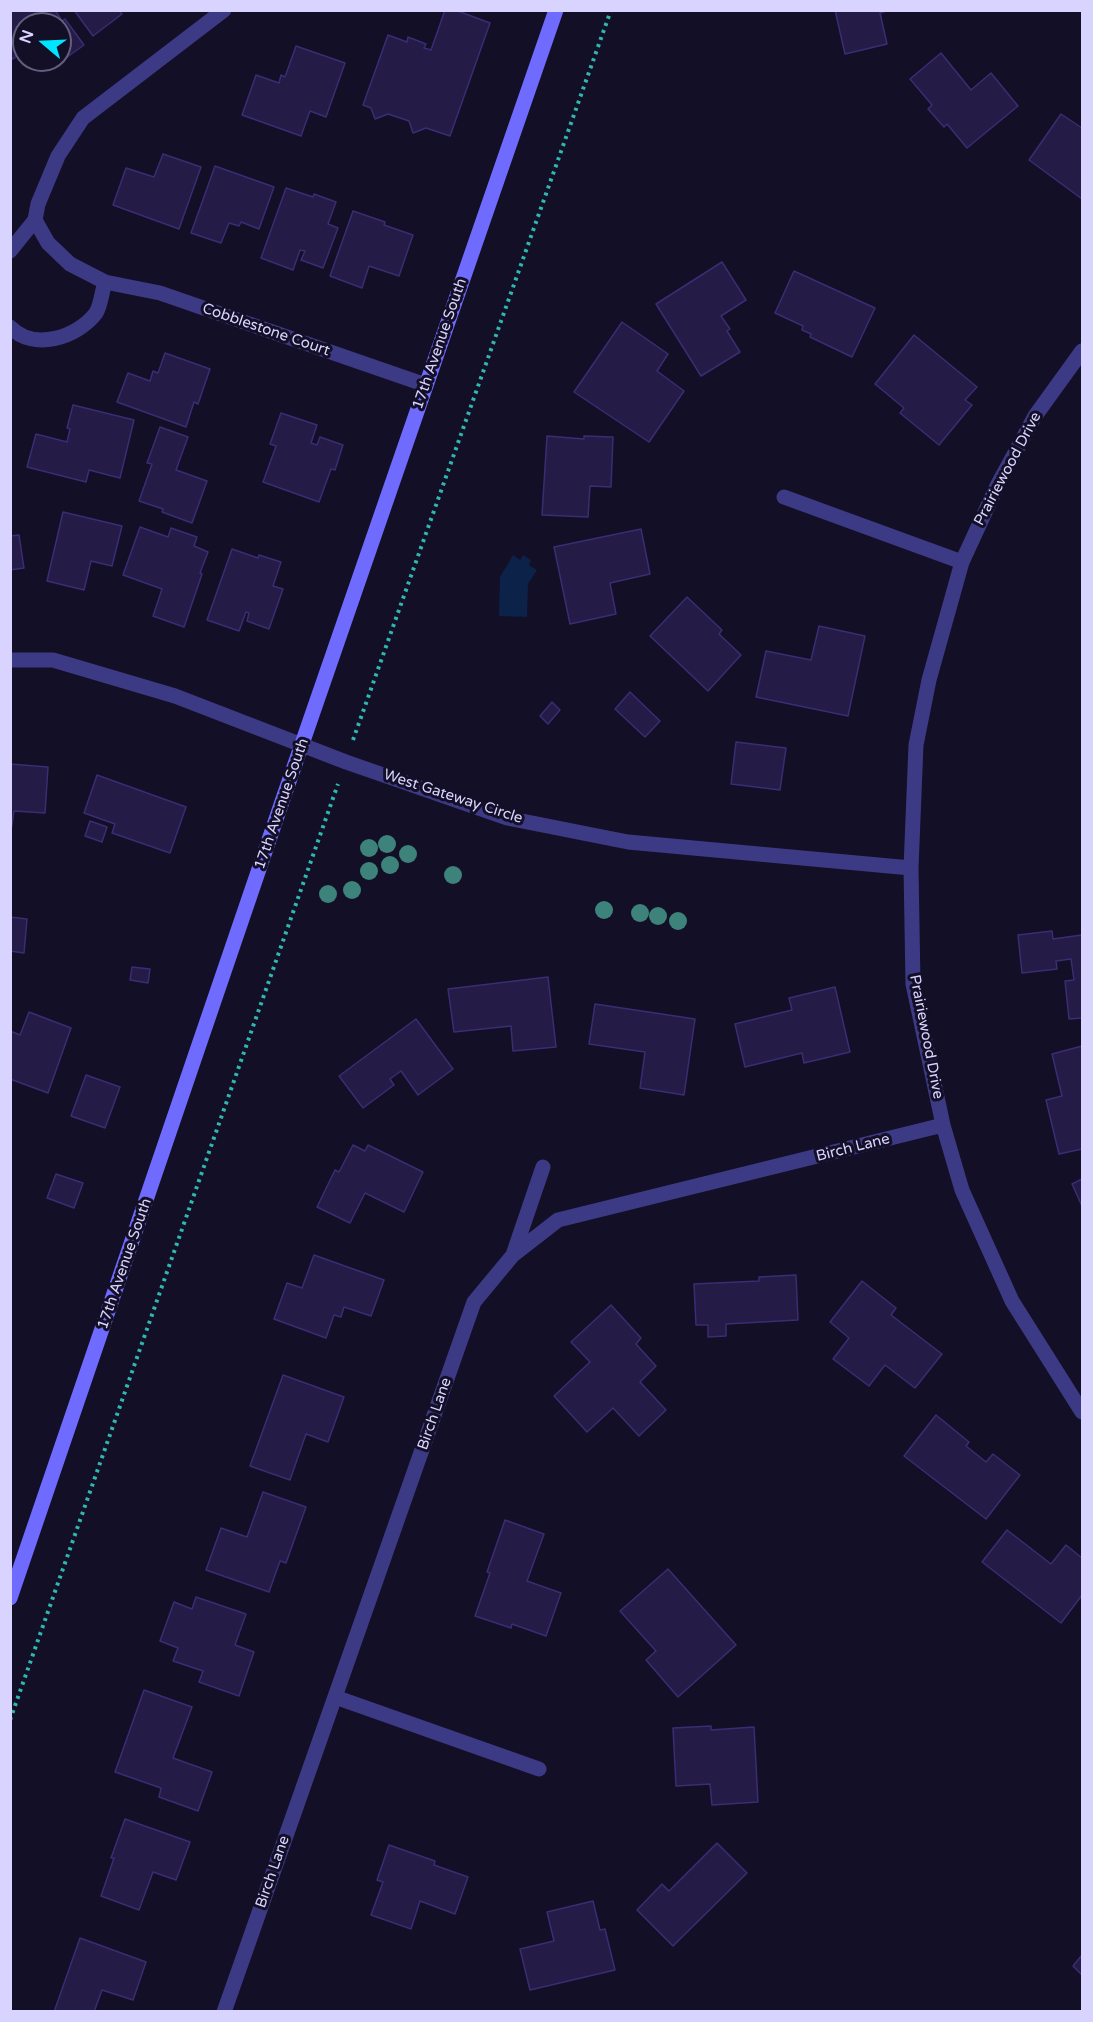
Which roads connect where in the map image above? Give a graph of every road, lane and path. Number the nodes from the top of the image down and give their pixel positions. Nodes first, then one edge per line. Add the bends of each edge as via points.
1 (224, 10) edge
2 (556, 10) edge
3 (611, 10) edge
4 (35, 220) junction
5 (10, 251) edge
6 (105, 282) junction
7 (10, 327) edge
8 (1083, 351) edge
9 (426, 385) junction
10 (784, 497) dead end
11 (962, 562) junction
12 (10, 660) edge
13 (302, 744) junction
14 (346, 762) junction
15 (911, 868) junction
16 (944, 1125) junction
17 (543, 1167) dead end
18 (513, 1255) junction
19 (1083, 1412) edge
20 (10, 1598) edge
21 (335, 1698) junction
22 (10, 1720) edge
23 (539, 1769) dead end
24 (224, 2012) edge

1 - 4 street via 83,118 58,156
2 - 9 street, 17th Avenue South
3 - 14 path
4 - 5 street
4 - 6 street, Cobblestone Court via 48,243 70,264
6 - 7 street via 97,311 82,328 60,338 41,340 17,334
6 - 9 street, Cobblestone Court via 160,294
8 - 11 street, Prairiewood Drive via 1035,416
9 - 13 street, 17th Avenue South
10 - 11 street
11 - 15 street, Prairiewood Drive via 928,680 916,745
12 - 13 street, West Gateway Circle via 53,660 164,692
13 - 14 street, West Gateway Circle
13 - 20 street, 17th Avenue South
14 - 15 street, West Gateway Circle via 507,818 628,842
14 - 22 path
15 - 16 street, Prairiewood Drive via 913,984
16 - 18 street, Birch Lane via 558,1220
16 - 19 street, Prairiewood Drive via 962,1190 1012,1301
17 - 18 street
18 - 21 street, Birch Lane via 474,1302
21 - 23 street
21 - 24 street, Birch Lane

